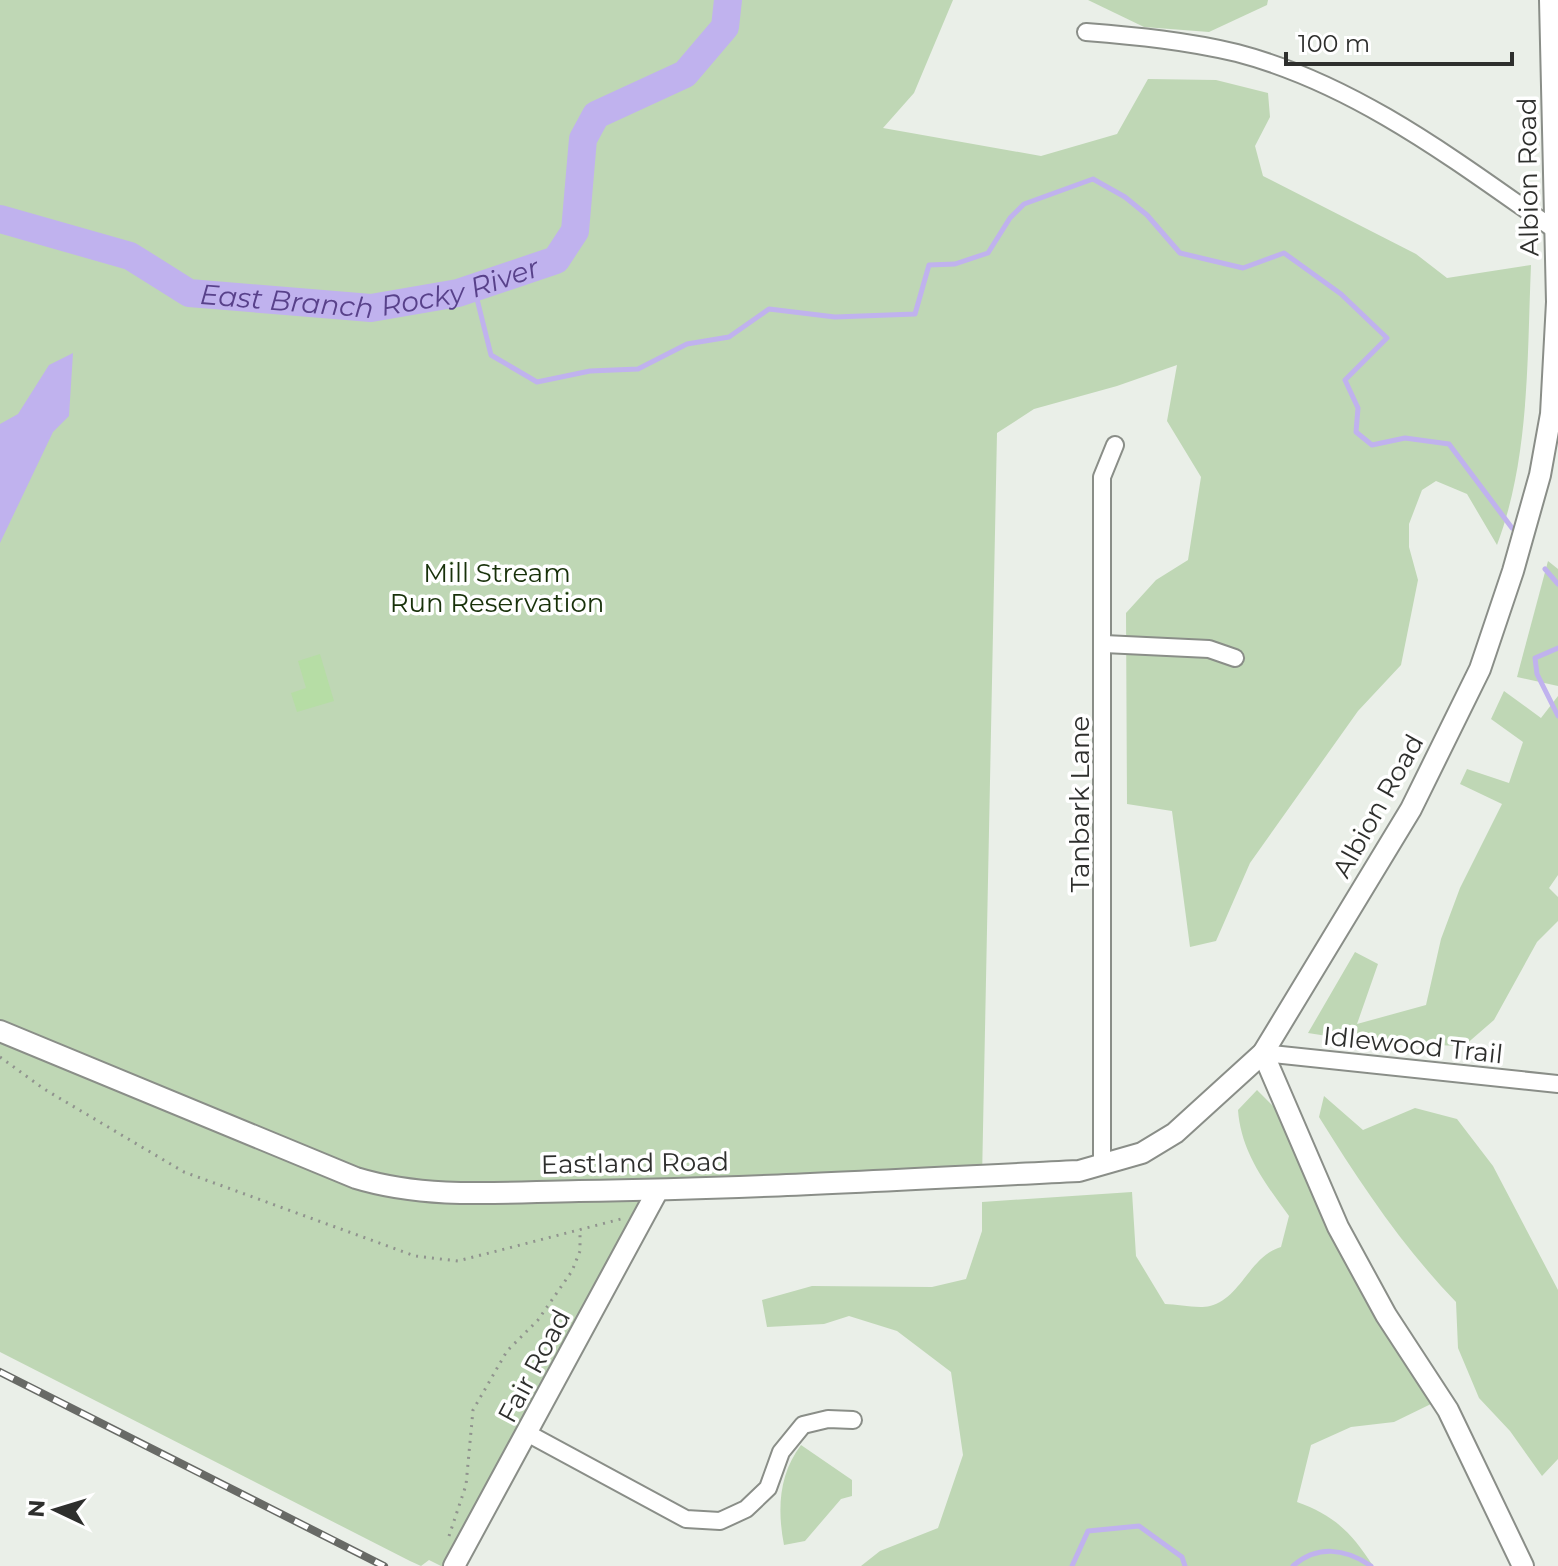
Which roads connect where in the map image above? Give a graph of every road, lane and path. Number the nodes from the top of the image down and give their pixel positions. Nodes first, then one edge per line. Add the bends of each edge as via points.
1 (1550, 0) edge
2 (1086, 32) dead end
3 (1555, 230) junction
4 (1115, 445) dead end
5 (1104, 644) junction
6 (1235, 658) dead end
7 (0, 1031) edge
8 (1263, 1053) junction
9 (0, 1057) edge
10 (1558, 1084) edge
11 (1102, 1165) junction
12 (658, 1190) junction
13 (632, 1217) dead end
14 (580, 1229) junction
15 (853, 1420) dead end
16 (527, 1433) junction
17 (448, 1539) dead end
18 (454, 1566) edge
19 (1523, 1566) edge

1 - 3 street, Albion Road
2 - 3 street via 1171,39 1294,72 1370,107
3 - 8 street, Albion Road via 1551,414 1540,475 1480,669 1411,809
4 - 5 street, Tanbark Lane via 1102,477
5 - 6 street via 1209,649
5 - 11 street, Tanbark Lane
7 - 12 street, Eastland Road via 381,1186 448,1193
8 - 10 street, Idlewood Trail
8 - 11 street, Eastland Road via 1175,1133 1142,1153
8 - 19 street via 1338,1227 1386,1315 1448,1410
9 - 14 path via 184,1172 391,1250 458,1261
11 - 12 street, Eastland Road via 1079,1171
12 - 16 street, Fair Road
13 - 14 path
14 - 17 path via 580,1251 572,1271 538,1320 507,1351 473,1410 466,1485
15 - 16 street via 803,1425 781,1452 768,1488 746,1509 720,1521 686,1519
16 - 18 street, Fair Road

